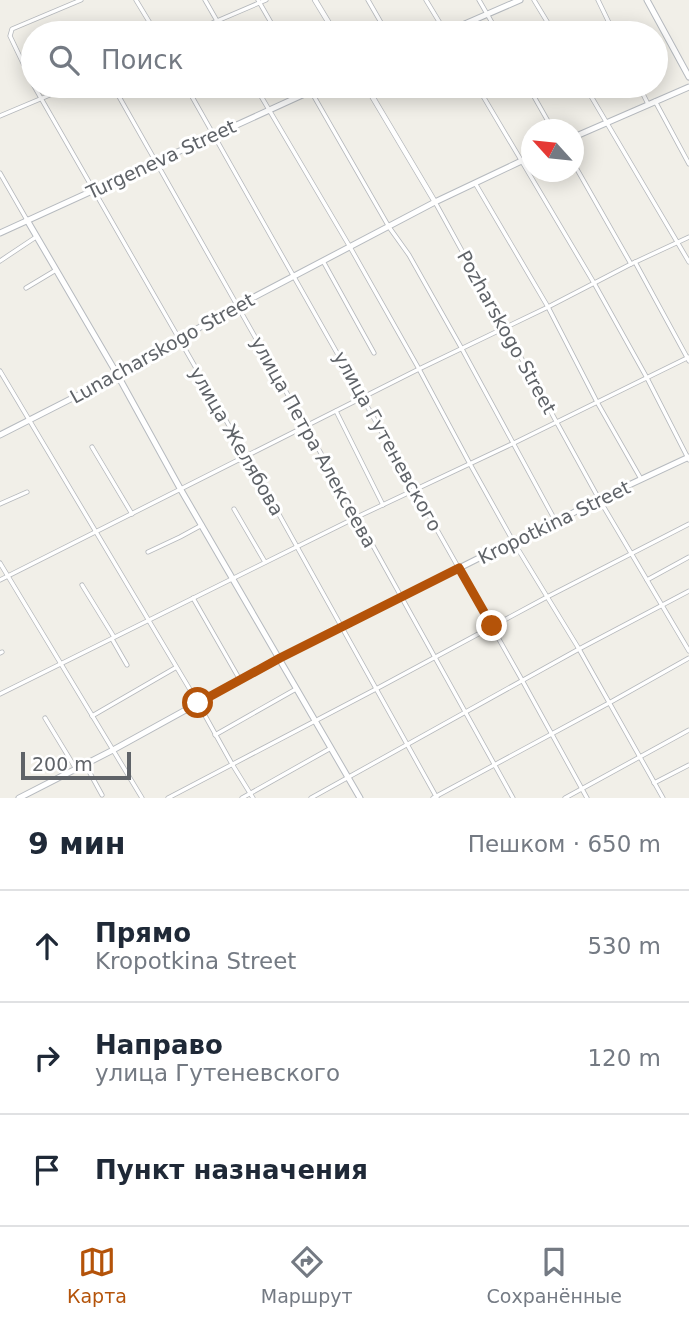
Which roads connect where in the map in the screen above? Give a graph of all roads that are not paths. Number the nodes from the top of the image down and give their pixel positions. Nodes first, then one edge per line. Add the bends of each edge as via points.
1 (81, 0) edge
2 (136, 0) edge
3 (205, 0) edge
4 (266, 0) edge
5 (315, 0) edge
6 (368, 0) edge
7 (426, 0) edge
8 (479, 0) edge
9 (520, 0) edge
10 (534, 0) edge
11 (598, 0) edge
12 (647, 0) edge
13 (259, 1) edge
14 (487, 14) junction
15 (31, 21) edge
16 (149, 21) edge
17 (217, 21) joint
18 (270, 21) edge
19 (328, 21) edge
20 (380, 21) edge
21 (438, 21) edge
22 (472, 21) edge
23 (491, 21) edge
24 (547, 21) edge
25 (608, 21) edge
26 (658, 21) edge
27 (21, 25) edge
28 (668, 38) edge
29 (21, 58) edge
30 (689, 77) edge
31 (689, 87) edge
32 (668, 96) edge
33 (41, 98) joint
34 (120, 98) edge
35 (193, 98) edge
36 (262, 98) edge
37 (291, 98) edge
38 (315, 98) edge
39 (373, 98) edge
40 (484, 98) edge
41 (535, 98) edge
42 (592, 98) edge
43 (645, 98) edge
44 (662, 98) edge
45 (655, 101) junction
46 (648, 104) junction
47 (269, 110) junction
48 (0, 116) edge
49 (548, 119) edge
50 (606, 122) junction
51 (584, 132) edge
52 (214, 134) junction
53 (521, 160) joint
54 (155, 161) junction
55 (689, 164) edge
56 (0, 173) edge
57 (534, 182) edge
58 (584, 182) edge
59 (475, 183) junction
60 (95, 190) junction
61 (435, 202) junction
62 (27, 220) junction
63 (389, 227) junction
64 (0, 233) edge
65 (37, 237) junction
66 (689, 237) edge
67 (678, 242) junction
68 (350, 247) junction
69 (0, 261) edge
70 (323, 261) junction
71 (689, 262) edge
72 (633, 263) junction
73 (56, 270) junction
74 (295, 276) junction
75 (594, 283) junction
76 (26, 288) dead end
77 (237, 306) junction
78 (548, 307) junction
79 (505, 327) junction
80 (178, 339) junction
81 (462, 349) junction
82 (374, 353) dead end
83 (688, 358) edge
84 (419, 369) junction
85 (0, 371) edge
86 (117, 374) junction
87 (646, 378) junction
88 (364, 398) junction
89 (597, 402) junction
90 (336, 411) junction
91 (29, 420) junction
92 (556, 422) junction
93 (305, 426) junction
94 (0, 435) edge
95 (514, 443) junction
96 (92, 447) dead end
97 (247, 457) junction
98 (689, 458) edge
99 (470, 464) junction
100 (641, 479) junction
101 (181, 490) junction
102 (415, 490) junction
103 (27, 492) dead end
104 (599, 499) junction
105 (0, 503) edge
106 (383, 505) junction
107 (234, 509) dead end
108 (132, 514) junction
109 (357, 517) junction
110 (556, 522) junction
111 (689, 524) edge
112 (202, 525) junction
113 (95, 532) junction
114 (513, 541) junction
115 (297, 547) junction
116 (148, 552) dead end
117 (632, 555) junction
118 (689, 557) edge
119 (265, 562) junction
120 (0, 564) edge
121 (459, 568) junction
122 (8, 576) junction
123 (233, 578) junction
124 (0, 580) edge
125 (647, 580) junction
126 (82, 585) dead end
127 (689, 591) edge
128 (547, 597) junction
129 (193, 598) junction
130 (401, 598) junction
131 (662, 606) junction
132 (148, 620) junction
133 (492, 626) junction
134 (342, 628) junction
135 (113, 638) junction
136 (579, 649) junction
137 (689, 651) edge
138 (434, 657) junction
139 (280, 658) junction
140 (689, 658) edge
141 (61, 664) junction
142 (127, 664) dead end
143 (176, 668) junction
144 (240, 680) junction
145 (523, 680) junction
146 (297, 688) junction
147 (376, 689) junction
148 (0, 694) edge
149 (198, 703) junction
150 (609, 703) junction
151 (465, 712) junction
152 (92, 716) junction
153 (45, 718) dead end
154 (315, 720) junction
155 (689, 730) edge
156 (551, 733) junction
157 (215, 735) junction
158 (407, 744) junction
159 (331, 748) junction
160 (113, 750) junction
161 (640, 757) junction
162 (85, 764) junction
163 (232, 764) junction
164 (494, 764) junction
165 (689, 765) edge
166 (76, 769) junction
167 (348, 777) junction
168 (654, 783) junction
169 (582, 789) junction
170 (102, 795) dead end
171 (252, 796) edge
172 (435, 797) edge
173 (19, 798) edge
174 (142, 798) edge
175 (168, 798) edge
176 (242, 798) edge
177 (311, 798) edge
178 (360, 798) edge
179 (513, 798) edge
180 (565, 798) edge
181 (587, 798) edge
182 (663, 798) edge

1 - 15 street, улица Желябова
2 - 16 street
3 - 17 street
4 - 13 street
5 - 19 street
6 - 20 street
7 - 21 street
8 - 14 street
9 - 14 main road
10 - 24 street
11 - 25 street
12 - 26 main road
13 - 17 street
13 - 18 street
14 - 22 main road
14 - 23 street
27 - 29 street, улица Желябова via 12,29 10,36
28 - 30 main road
31 - 32 main road
33 - 48 street
33 - 60 street, улица Желябова
34 - 54 street, улица Петра Алексеева
35 - 52 street, улица Гутеневского
36 - 47 street
37 - 47 main road, Turgeneva Street
38 - 63 street
39 - 61 street, Pozharskogo Street
40 - 53 street
41 - 49 street
42 - 50 street
43 - 46 street
44 - 45 main road
45 - 46 main road
45 - 55 street
46 - 50 main road
47 - 52 main road, Turgeneva Street
47 - 68 street
50 - 51 main road
50 - 67 street
52 - 54 main road, Turgeneva Street
52 - 74 street, улица Гутеневского
53 - 59 main road, Lunacharskogo Street
54 - 60 main road, Turgeneva Street
54 - 77 street, улица Петра Алексеева
56 - 62 street
57 - 75 street
58 - 72 street
59 - 61 main road, Lunacharskogo Street
59 - 78 street
60 - 62 main road, Turgeneva Street
60 - 80 street, улица Желябова
61 - 63 main road, Lunacharskogo Street
61 - 79 street, Pozharskogo Street
62 - 64 main road, Turgeneva Street
62 - 65 main road
63 - 68 main road, Lunacharskogo Street
63 - 81 street
65 - 69 street
65 - 73 main road
66 - 67 street
67 - 71 street
67 - 72 street
68 - 70 main road, Lunacharskogo Street
68 - 84 street
70 - 74 main road, Lunacharskogo Street
70 - 82 street
72 - 75 street
72 - 83 street
73 - 76 street
73 - 86 main road
74 - 77 main road, Lunacharskogo Street
74 - 88 street, улица Гутеневского
75 - 78 street
75 - 87 street
77 - 80 main road, Lunacharskogo Street
77 - 93 street, улица Петра Алексеева
78 - 79 street
78 - 89 street
79 - 81 street
79 - 92 street, Pozharskogo Street
80 - 86 main road, Lunacharskogo Street
80 - 97 street, улица Желябова
81 - 84 street
81 - 95 street
83 - 87 street
84 - 88 street
84 - 99 street
85 - 91 street
86 - 91 main road, Lunacharskogo Street
86 - 101 main road
87 - 89 street
87 - 98 street
88 - 90 street
88 - 102 street, улица Гутеневского
89 - 92 street
89 - 100 street
90 - 93 street
90 - 106 street
91 - 94 main road, Lunacharskogo Street
91 - 113 street
92 - 95 street
92 - 104 street, Pozharskogo Street
93 - 97 street
93 - 109 street, улица Петра Алексеева
95 - 99 street
95 - 110 street
96 - 108 street
97 - 101 street
97 - 115 street, улица Желябова
98 - 100 main road, Kropotkina Street
99 - 102 street
99 - 114 street
100 - 104 main road, Kropotkina Street
101 - 108 street
101 - 112 main road
102 - 106 street
102 - 121 street, улица Гутеневского
103 - 105 street
104 - 110 main road, Kropotkina Street
104 - 117 street, Pozharskogo Street
106 - 109 street
107 - 119 street
108 - 113 street
109 - 115 street
109 - 130 street, улица Петра Алексеева
110 - 114 main road, Kropotkina Street
111 - 117 street
112 - 116 street
112 - 123 main road
113 - 122 street
113 - 132 street
114 - 121 main road, Kropotkina Street
114 - 128 street
115 - 119 street
115 - 134 street, улица Желябова
117 - 125 street, Pozharskogo Street
117 - 128 street
118 - 125 street
119 - 123 street
120 - 122 street
121 - 130 main road, Kropotkina Street
121 - 133 street, улица Гутеневского
122 - 124 street
122 - 141 street
123 - 129 street
123 - 139 main road
125 - 131 street, Pozharskogo Street
126 - 135 street
127 - 131 street
128 - 133 street
128 - 136 street
129 - 132 street
129 - 144 street
130 - 134 main road, Kropotkina Street
130 - 138 street, улица Петра Алексеева
131 - 136 street
131 - 137 street, Pozharskogo Street
132 - 135 street
132 - 143 street
133 - 138 street
133 - 145 street, улица Гутеневского
134 - 139 main road, Kropotkina Street
134 - 147 street, улица Желябова
135 - 141 street
135 - 142 street
136 - 145 street
136 - 150 street
138 - 147 street
138 - 151 street, улица Петра Алексеева
139 - 144 main road, Kropotkina Street
139 - 146 main road
140 - 150 street
141 - 148 street
141 - 152 street
143 - 149 street
143 - 152 street
144 - 149 main road, Kropotkina Street
145 - 151 street
145 - 156 street, улица Гутеневского
146 - 154 main road
146 - 157 street
147 - 154 street
147 - 158 street, улица Желябова
149 - 157 street
149 - 160 main road, Kropotkina Street
150 - 156 street
150 - 161 street
151 - 158 street
151 - 164 street, улица Петра Алексеева
152 - 160 street
153 - 166 street
154 - 159 main road
154 - 163 street
155 - 161 street
156 - 164 street
156 - 169 street, улица Гутеневского
157 - 163 street
158 - 167 street
158 - 172 street, улица Желябова
159 - 167 main road
159 - 171 street
160 - 162 main road, Kropotkina Street
160 - 174 street
161 - 168 street
161 - 169 street
162 - 166 main road, Kropotkina Street
162 - 170 street
163 - 171 street
163 - 175 street
164 - 172 street
164 - 179 street, улица Петра Алексеева
165 - 168 street
166 - 173 main road, Kropotkina Street
167 - 177 street
167 - 178 main road
168 - 182 street
169 - 180 street
169 - 181 street, улица Гутеневского
171 - 176 street

